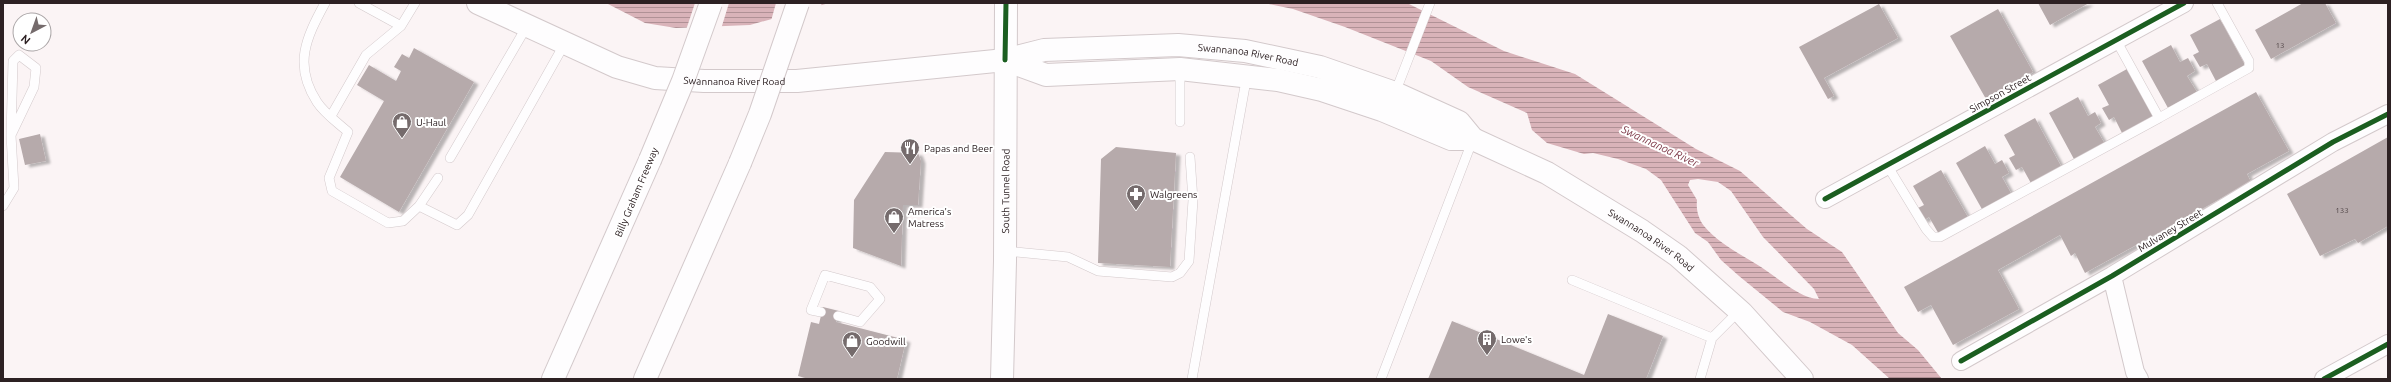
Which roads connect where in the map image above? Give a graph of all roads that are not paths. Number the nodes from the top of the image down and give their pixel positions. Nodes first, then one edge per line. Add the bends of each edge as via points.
1 (325, 3) edge
2 (359, 3) edge
3 (415, 3) edge
4 (478, 3) edge
5 (711, 3) edge
6 (798, 3) edge
7 (1430, 3) edge
8 (2184, 3) edge
9 (2217, 3) edge
10 (1006, 4) edge
11 (401, 26) junction
12 (527, 26) junction
13 (2116, 40) junction
14 (565, 43) junction
15 (1005, 60) junction
16 (1180, 69) junction
17 (1247, 75) junction
18 (1395, 93) junction
19 (2388, 114) edge
20 (331, 116) junction
21 (2159, 118) junction
22 (1180, 122) dead end
23 (11, 135) junction
24 (1473, 139) junction
25 (1190, 157) dead end
26 (450, 158) dead end
27 (1887, 165) junction
28 (438, 178) dead end
29 (1825, 199) dead end
30 (3, 206) edge
31 (419, 206) junction
32 (1005, 251) junction
33 (2112, 276) junction
34 (1572, 280) dead end
35 (1739, 311) junction
36 (821, 312) dead end
37 (838, 316) dead end
38 (1712, 338) junction
39 (2388, 344) edge
40 (1961, 361) dead end
41 (553, 379) edge
42 (645, 379) edge
43 (1002, 379) edge
44 (1192, 379) edge
45 (1381, 379) edge
46 (1700, 379) edge
47 (1802, 379) edge
48 (2139, 379) edge
49 (2324, 379) edge

1 - 20 lane via 309,33 303,55 306,81 317,103
2 - 11 lane
3 - 11 lane
4 - 12 main road, Swannanoa River Road
5 - 41 main road, Billy Graham Freeway, bridge via 683,81 650,160
6 - 42 main road, bridge via 760,114
7 - 18 lane
8 - 13 street, Simpson Street
9 - 21 lane via 2249,61 2248,68
10 - 15 main road, South Tunnel Road
11 - 20 lane via 366,55
12 - 14 main road, Swannanoa River Road
12 - 26 lane
13 - 21 lane
13 - 27 street, Simpson Street
14 - 15 main road, Swannanoa River Road via 617,66 655,78 704,81 797,81
14 - 31 lane via 468,216 457,225
15 - 16 main road, Swannanoa River Road via 1046,75
15 - 18 main road, Swannanoa River Road via 1044,50 1140,46 1213,48 1245,51 1320,67
15 - 32 main road, South Tunnel Road
16 - 17 main road, Swannanoa River Road
16 - 22 lane
17 - 24 main road, Swannanoa River Road via 1278,80 1353,100 1451,139
17 - 44 lane
18 - 24 main road, Swannanoa River Road via 1459,122
19 - 33 street, Mulvaney Street via 2333,142
20 - 31 lane via 348,132 329,178 332,191 388,223 403,222
21 - 27 lane via 1940,237 1933,237 1926,230
23 - 23 lane via 13,61 19,55 36,68 34,87
23 - 30 lane via 14,188
24 - 35 main road, Swannanoa River Road via 1547,173 1642,230 1678,256
24 - 45 lane
25 - 32 lane via 1193,200 1189,262 1180,273 1172,276 1098,271 1068,258
27 - 29 street, Simpson Street
28 - 31 lane
32 - 43 main road, South Tunnel Road
33 - 40 street, Mulvaney Street
33 - 48 street via 2135,372
34 - 38 lane
35 - 38 lane
35 - 47 main road, Swannanoa River Road
36 - 37 lane via 811,310 825,275 870,287 880,299 860,322
38 - 46 lane
39 - 49 street

